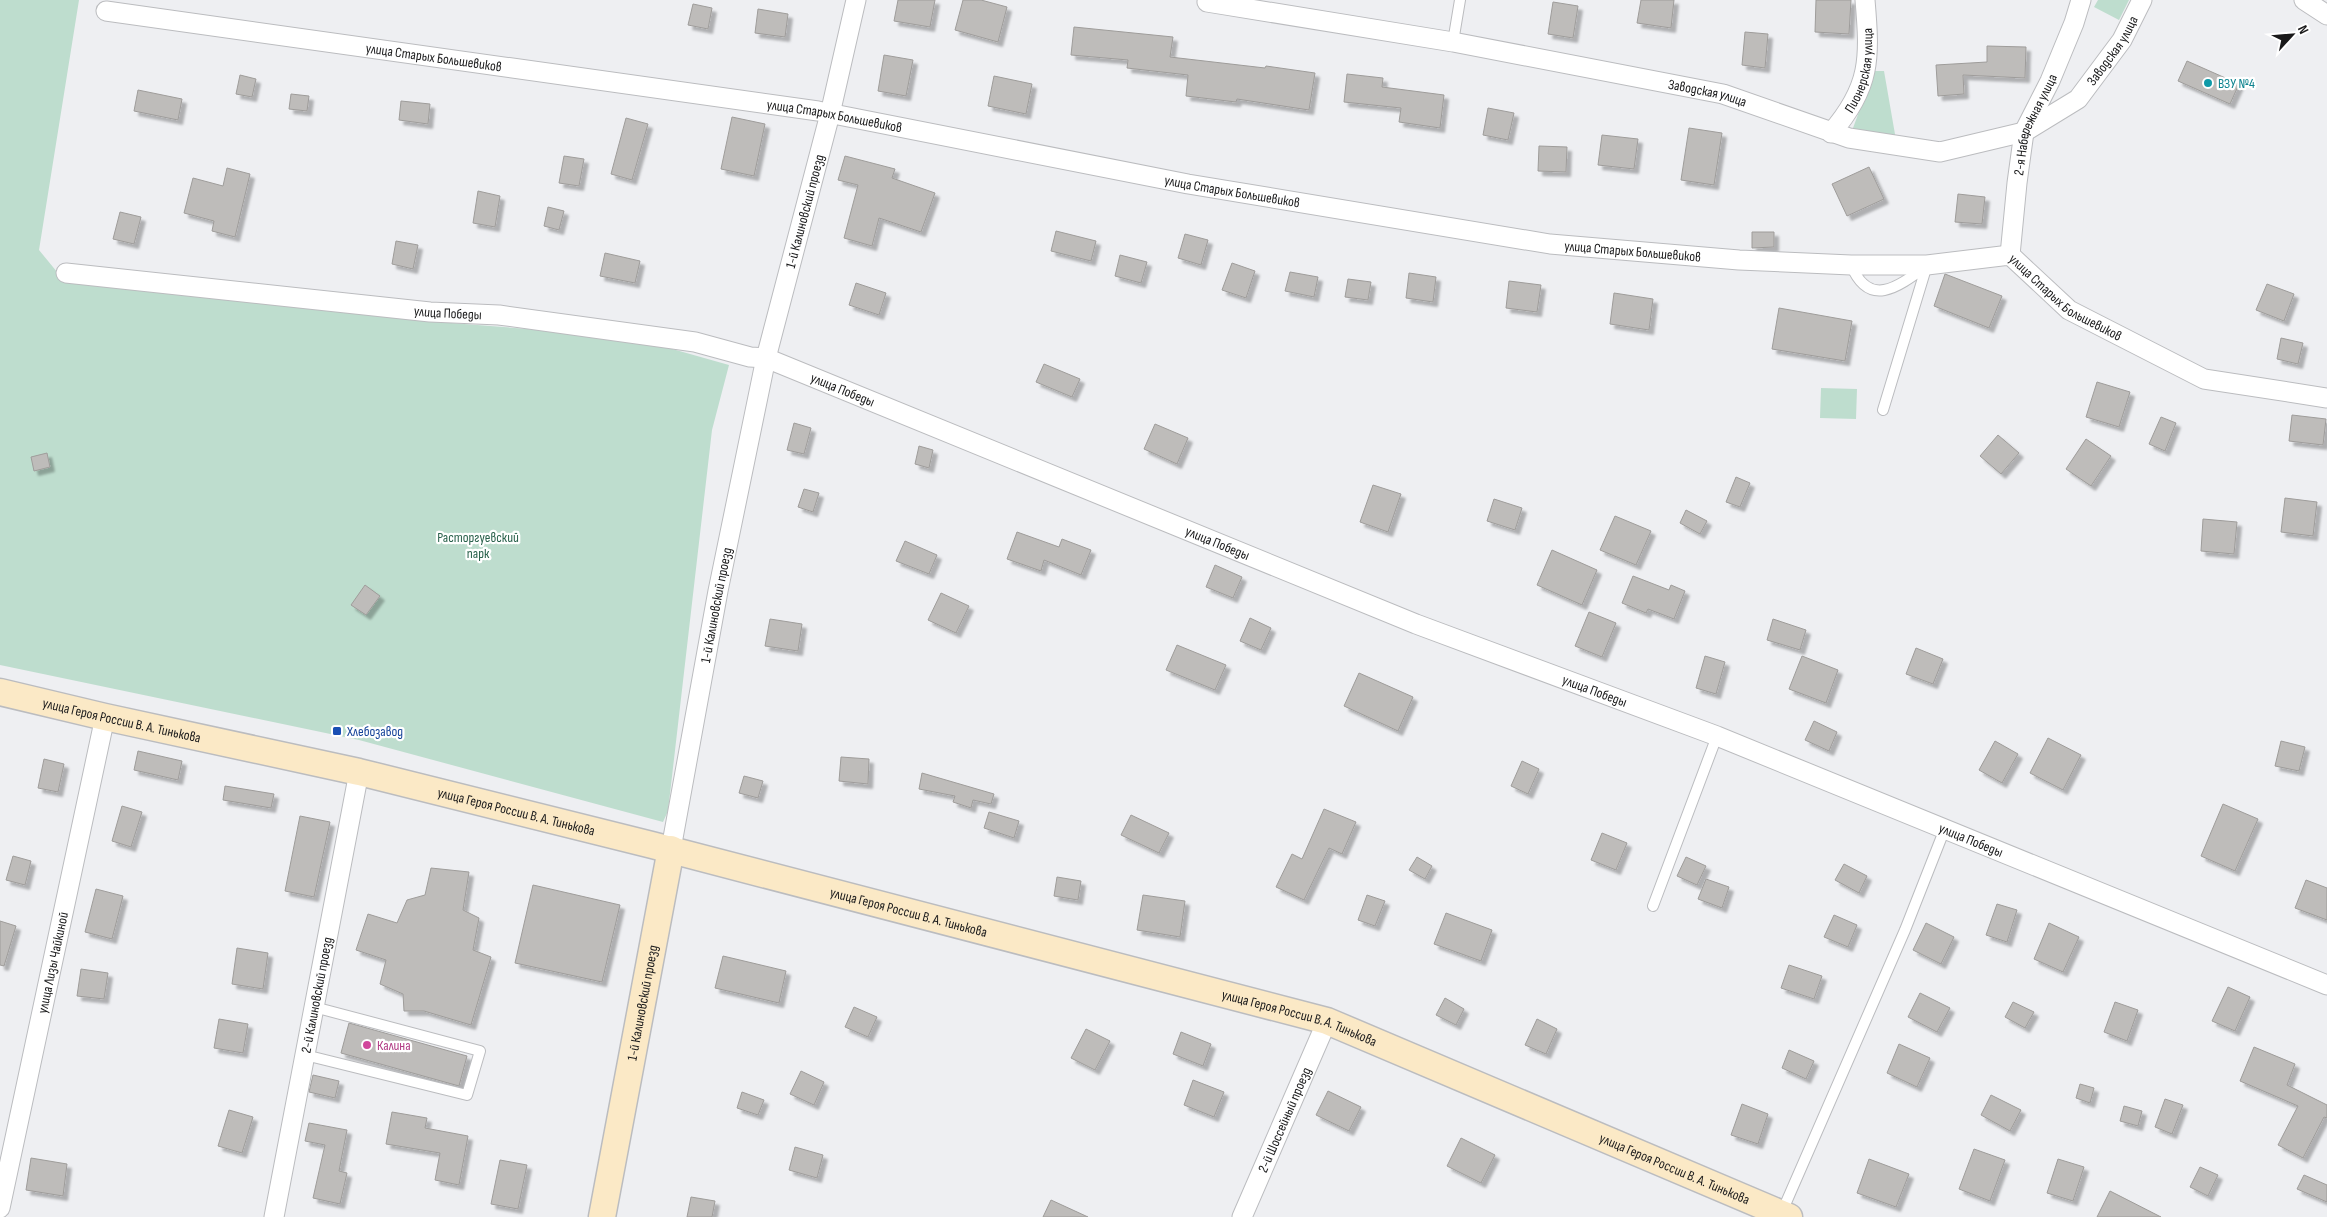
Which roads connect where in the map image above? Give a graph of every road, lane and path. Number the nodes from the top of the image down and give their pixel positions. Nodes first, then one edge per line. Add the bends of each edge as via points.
1 (856, 0) edge
2 (1460, 0) edge
3 (1864, 0) edge
4 (2081, 0) edge
5 (2142, 0) edge
6 (2304, 0) edge
7 (1207, 1) edge
8 (106, 11) dead end
9 (2327, 15) edge
10 (1454, 42) junction
11 (830, 114) junction
12 (2024, 132) junction
13 (1831, 133) junction
14 (2010, 255) junction
15 (1851, 265) junction
16 (1927, 265) junction
17 (66, 273) dead end
18 (766, 358) junction
19 (2327, 398) edge
20 (1883, 410) dead end
21 (0, 692) edge
22 (105, 717) junction
23 (1716, 736) junction
24 (359, 772) junction
25 (1944, 831) junction
26 (671, 850) junction
27 (1653, 906) dead end
28 (2327, 985) edge
29 (314, 1007) junction
30 (1327, 1021) junction
31 (305, 1055) junction
32 (0, 1208) edge
33 (1785, 1215) edge
34 (274, 1217) edge
35 (602, 1217) edge
36 (1242, 1217) edge

1 - 11 street, 1-й Калиновский проезд
2 - 10 lane
3 - 13 street, Пионерская улица via 1868,56 1863,84 1848,112
4 - 12 street, 2-я Набережная улица via 2050,81
5 - 12 street, Заводская улица via 2122,40 2078,99
6 - 9 street
7 - 10 street, Заводская улица
8 - 11 street, улица Старых Большевиков
10 - 13 street, Заводская улица via 1723,94
11 - 15 street, улица Старых Большевиков via 1188,184 1550,244 1739,260
11 - 18 street, 1-й Калиновский проезд
12 - 13 street, Заводская улица via 1940,152
12 - 14 street, 2-я Набережная улица
14 - 16 street, улица Старых Большевиков
14 - 19 street, улица Старых Большевиков via 2068,310 2204,379
15 - 16 street, улица Старых Большевиков
15 - 16 lane via 1866,287 1887,291
16 - 20 lane
17 - 18 street, улица Победы via 430,312 499,315 695,342 750,357
18 - 23 street, улица Победы via 1416,624
18 - 26 street, 1-й Калиновский проезд via 718,591
21 - 22 street, улица Героя России В. А. Тинькова
22 - 24 street, улица Героя России В. А. Тинькова
22 - 32 street, улица Лизы Чайкиной
23 - 25 street, улица Победы
23 - 27 lane
24 - 26 street, улица Героя России В. А. Тинькова
24 - 29 street, 2-й Калиновский проезд
25 - 28 street, улица Победы
25 - 33 lane
26 - 30 street, улица Героя России В. А. Тинькова
26 - 35 street, 1-й Калиновский проезд
29 - 31 street, 2-й Калиновский проезд
29 - 31 lane via 480,1051 466,1094
30 - 33 street, улица Героя России В. А. Тинькова
30 - 36 street, 2-й Шоссейный проезд
31 - 34 street, 2-й Калиновский проезд

